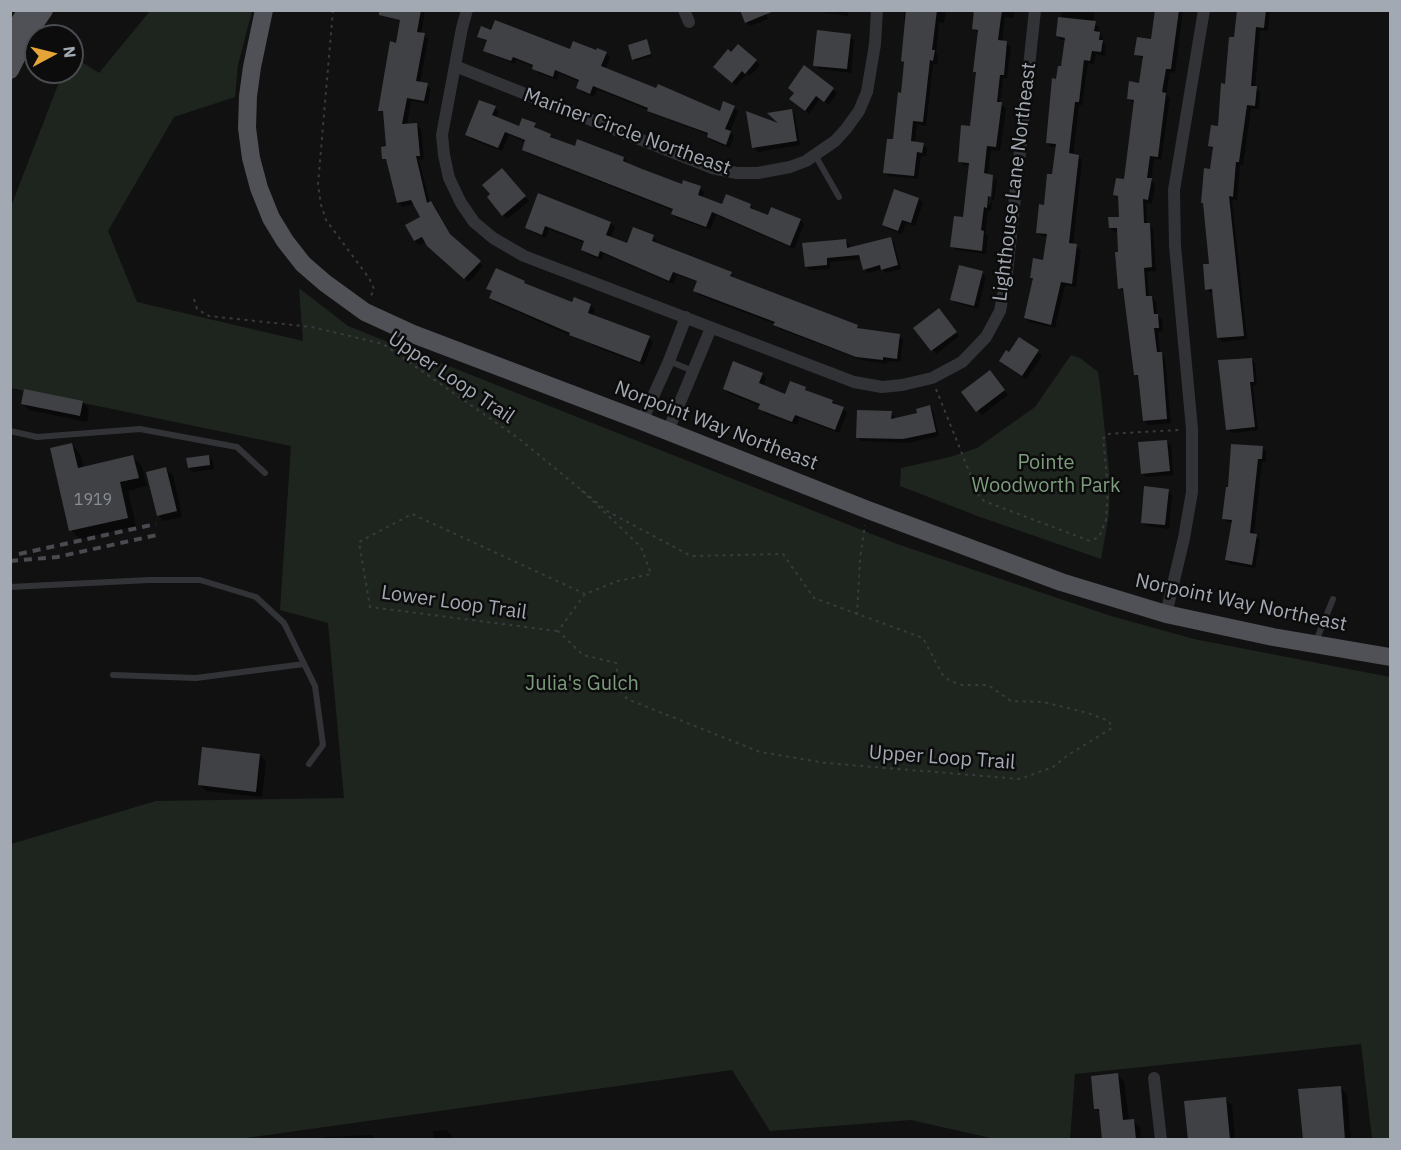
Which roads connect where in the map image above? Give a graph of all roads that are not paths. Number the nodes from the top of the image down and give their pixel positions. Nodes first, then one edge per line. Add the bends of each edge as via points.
1 (27, 10) edge
2 (44, 10) edge
3 (264, 10) edge
4 (467, 10) edge
5 (877, 10) edge
6 (1035, 10) edge
7 (1204, 10) edge
8 (10, 38) edge
9 (455, 66) junction
10 (10, 70) edge
11 (815, 155) junction
12 (839, 197) dead end
13 (686, 317) junction
14 (711, 328) junction
15 (669, 361) junction
16 (693, 371) junction
17 (642, 421) junction
18 (668, 431) junction
19 (10, 432) edge
20 (265, 473) dead end
21 (10, 587) edge
22 (1333, 599) dead end
23 (1166, 614) junction
24 (1314, 644) junction
25 (1390, 657) edge
26 (304, 664) junction
27 (113, 675) dead end
28 (309, 764) dead end
29 (1154, 1077) dead end
30 (1161, 1140) edge

1 - 8 main road
2 - 10 main road
3 - 17 main road, Norpoint Way Northeast via 248,96 251,158 271,218 303,264 365,312 412,334
4 - 9 street, Lighthouse Lane Northeast
5 - 11 street, Mariner Circle Northeast via 867,92 860,111 835,141
6 - 14 street, Lighthouse Lane Northeast via 1007,273 1000,312 975,351 932,378 882,387 854,382
7 - 23 street via 1174,190 1175,246 1192,429 1192,492
9 - 11 street, Mariner Circle Northeast via 712,168 758,173 790,167
9 - 13 street, Lighthouse Lane Northeast via 442,135 444,155 453,186 474,222 524,256
11 - 12 lane
13 - 14 street, Lighthouse Lane Northeast
13 - 15 street
14 - 16 street
15 - 16 lane
15 - 17 street
16 - 18 street
17 - 18 main road, Norpoint Way Northeast
18 - 23 main road, Norpoint Way Northeast via 1061,582
19 - 20 lane via 37,437 140,429 237,447
21 - 26 lane via 200,580 256,597 284,623
22 - 24 lane
23 - 24 main road, Norpoint Way Northeast
24 - 25 main road, Norpoint Way Northeast
26 - 27 lane via 196,678
26 - 28 lane via 315,686 323,745
29 - 30 street

